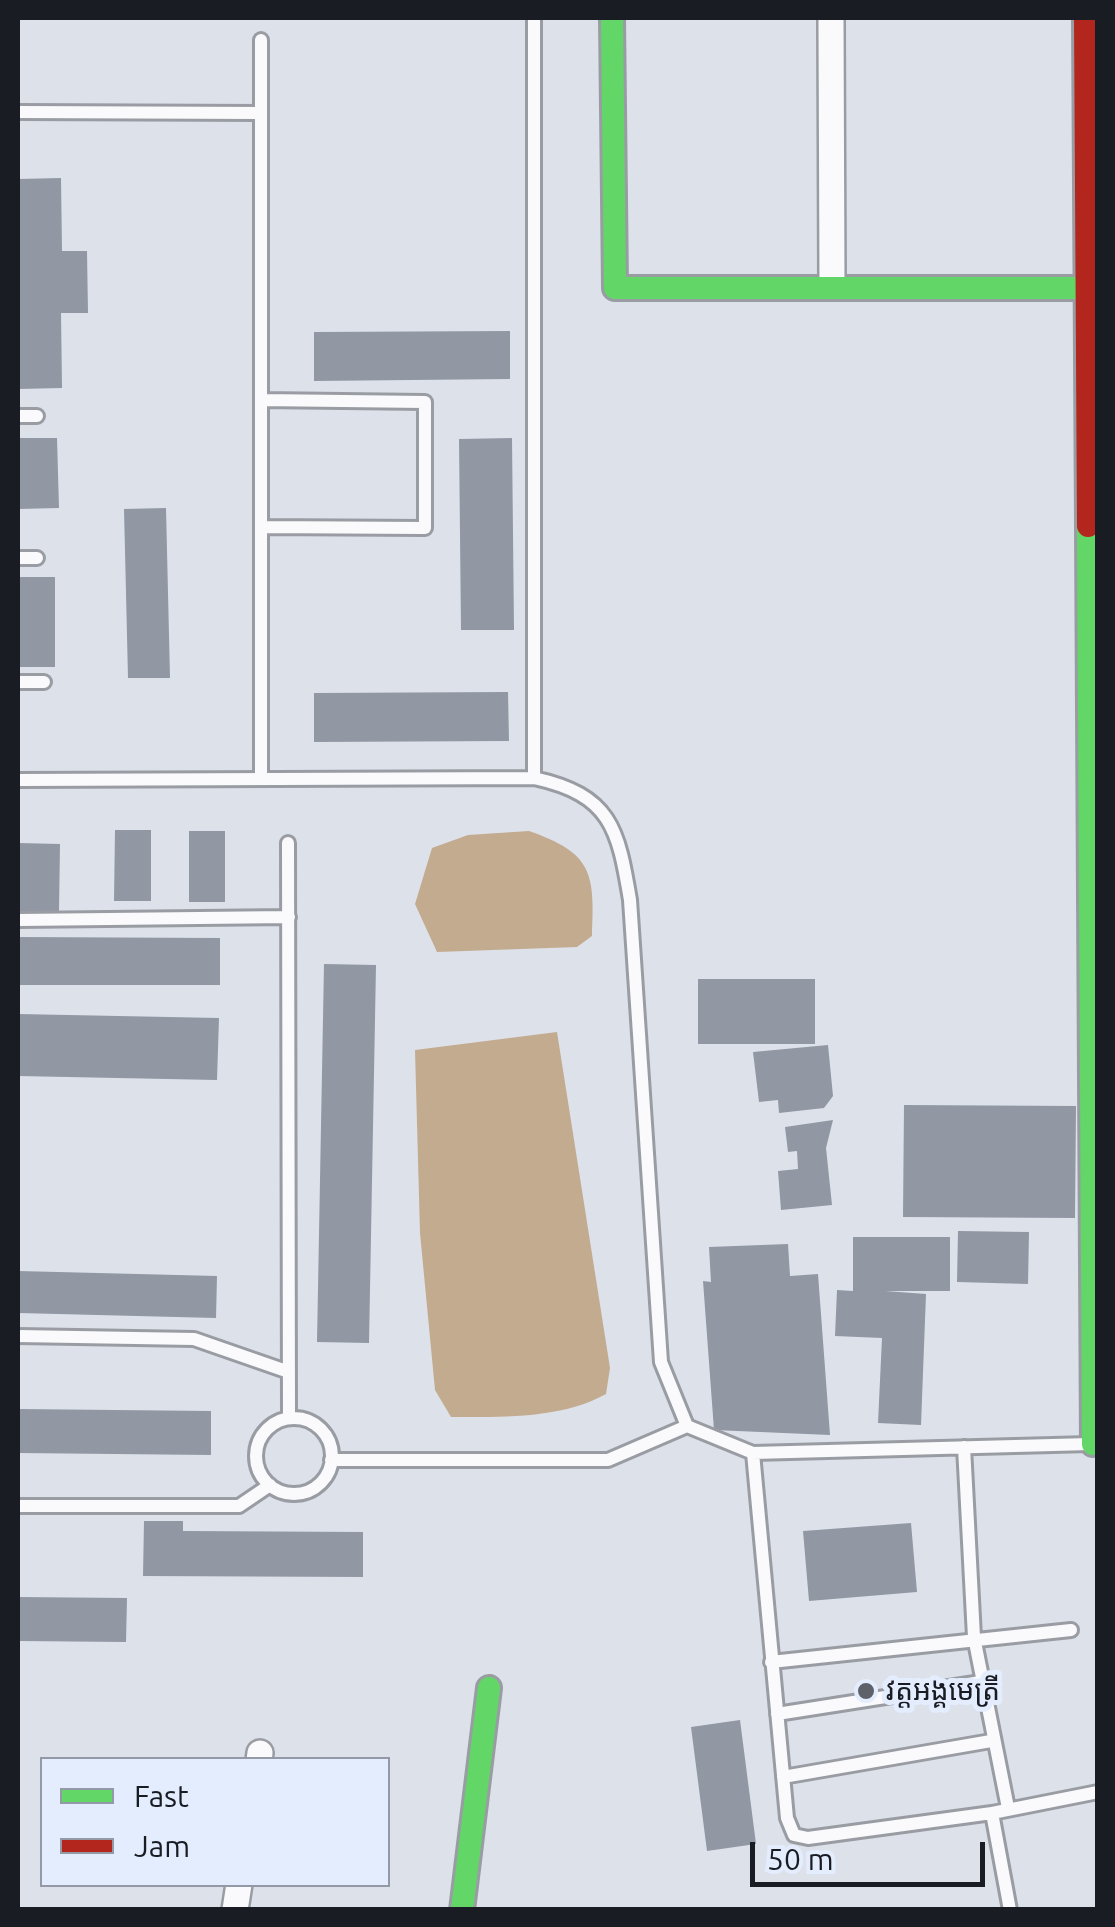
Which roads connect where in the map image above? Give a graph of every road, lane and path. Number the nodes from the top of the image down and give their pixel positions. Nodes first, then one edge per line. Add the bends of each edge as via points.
1 (534, 18) edge
2 (612, 18) edge
3 (1085, 18) edge
4 (830, 22) dead end
5 (262, 40) dead end
6 (18, 112) edge
7 (262, 113) junction
8 (832, 286) junction
9 (1087, 288) junction
10 (262, 400) junction
11 (18, 416) edge
12 (37, 416) dead end
13 (262, 528) junction
14 (18, 558) edge
15 (38, 558) dead end
16 (18, 682) edge
17 (44, 682) dead end
18 (262, 778) junction
19 (534, 778) junction
20 (18, 780) edge
21 (288, 842) dead end
22 (289, 917) junction
23 (18, 920) edge
24 (18, 1336) edge
25 (288, 1372) junction
26 (289, 1418) junction
27 (687, 1426) junction
28 (1095, 1444) edge
29 (964, 1448) junction
30 (753, 1453) junction
31 (331, 1460) junction
32 (270, 1485) junction
33 (18, 1506) edge
34 (1072, 1630) dead end
35 (974, 1637) junction
36 (771, 1662) junction
37 (981, 1682) junction
38 (488, 1688) dead end
39 (778, 1714) junction
40 (991, 1742) junction
41 (783, 1777) junction
42 (1098, 1792) edge
43 (1008, 1808) junction
44 (992, 1813) junction
45 (462, 1910) edge
46 (1010, 1910) edge

1 - 19 lane
2 - 8 street via 615,288
3 - 9 street
4 - 8 street
5 - 7 lane
6 - 7 lane
7 - 10 lane
8 - 9 street
9 - 28 street
10 - 13 lane
10 - 13 lane via 425,402 425,528
11 - 12 lane
13 - 18 lane
14 - 15 lane
16 - 17 lane
18 - 19 lane
18 - 20 lane
19 - 27 lane via 572,786 599,808 620,842 630,900 660,1362
21 - 22 lane
22 - 23 lane
22 - 25 lane
24 - 25 lane via 194,1339
25 - 26 lane
26 - 31 lane via 319,1425 333,1448
26 - 32 lane via 267,1426 254,1450 260,1476
27 - 30 lane
27 - 31 lane via 608,1460
28 - 29 lane
29 - 30 lane
29 - 35 lane
30 - 36 lane
31 - 32 lane via 329,1474 308,1492 282,1494
32 - 33 lane via 238,1506
34 - 35 lane
35 - 36 lane
35 - 37 lane
36 - 39 lane
37 - 39 lane
37 - 40 lane
38 - 45 street
39 - 41 lane
40 - 41 lane
40 - 43 lane
41 - 44 lane via 787,1818 794,1834 808,1838
42 - 43 lane
43 - 44 lane
44 - 46 lane

